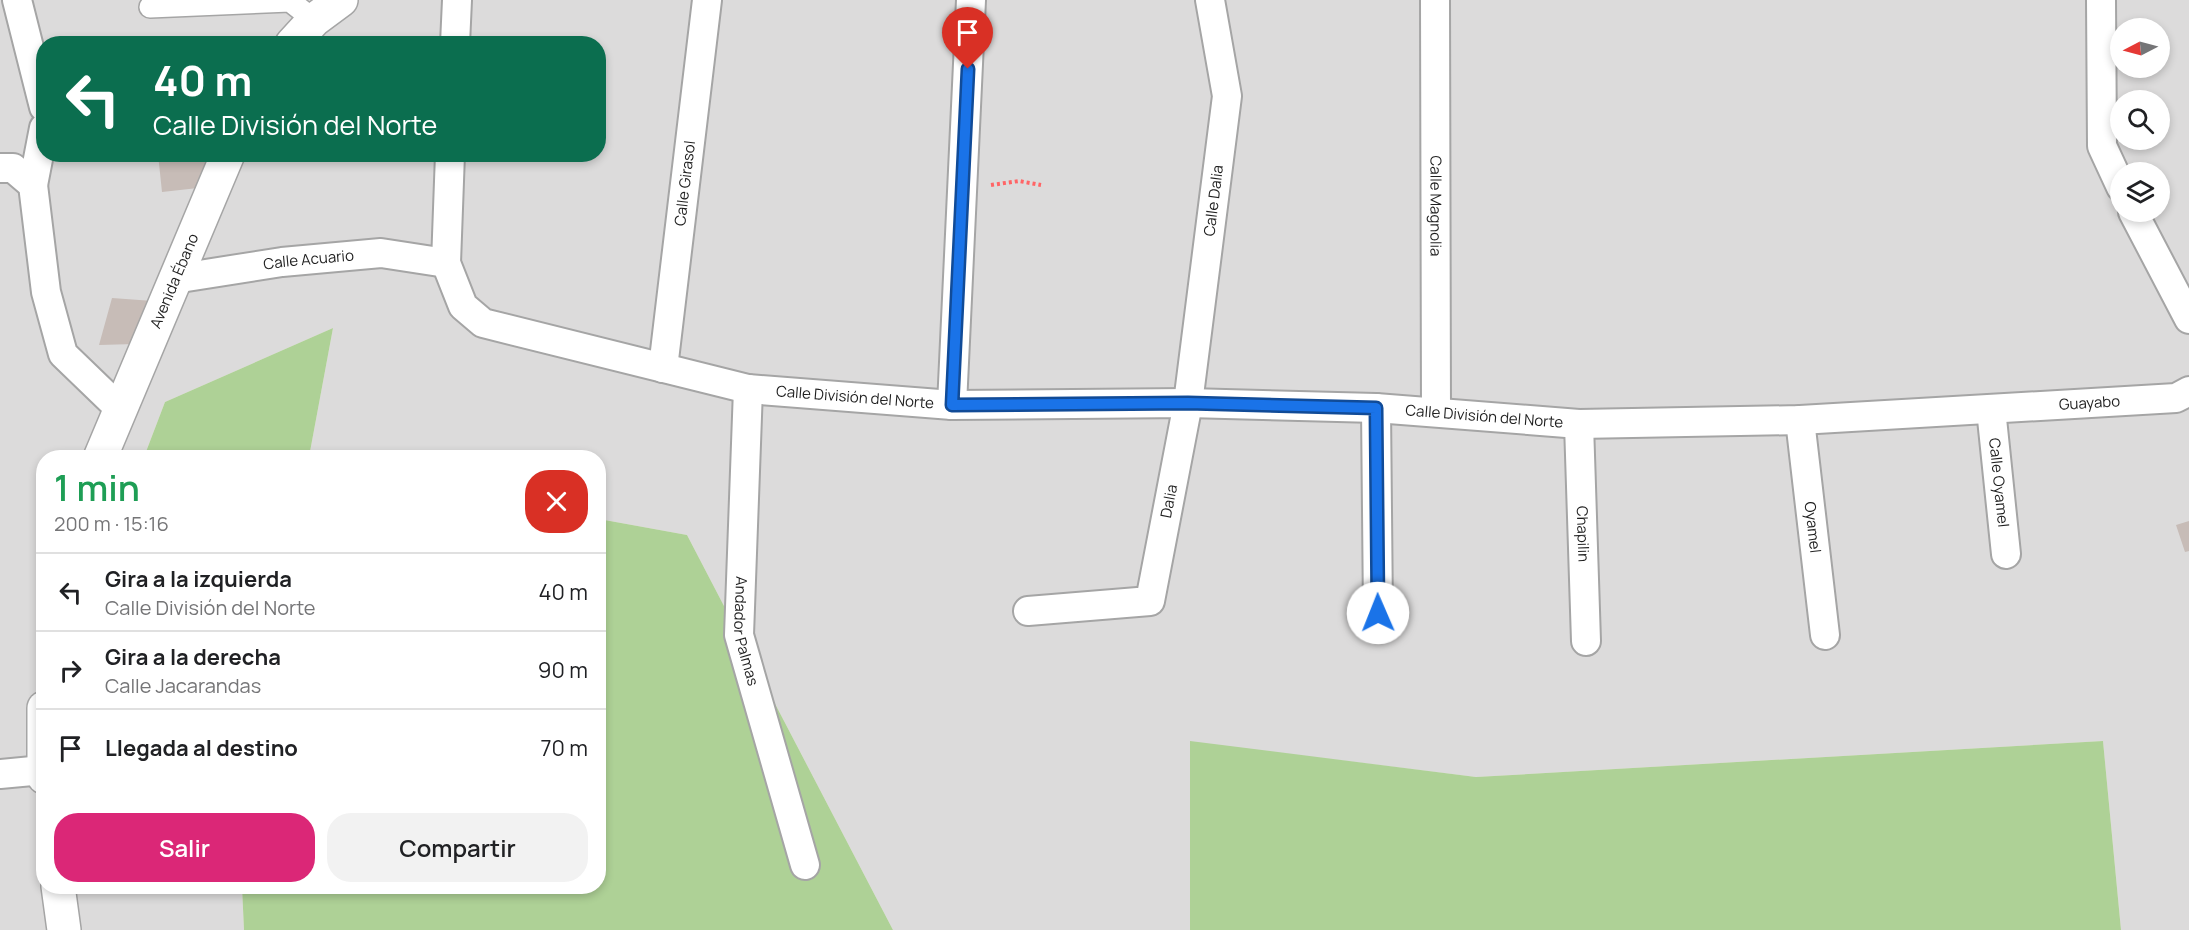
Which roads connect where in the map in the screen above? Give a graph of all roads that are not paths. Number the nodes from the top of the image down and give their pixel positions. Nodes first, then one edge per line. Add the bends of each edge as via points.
1 (17, 0) edge
2 (341, 0) edge
3 (457, 0) edge
4 (707, 0) edge
5 (971, 0) edge
6 (1210, 0) edge
7 (1435, 0) edge
8 (2101, 0) edge
9 (150, 7) dead end
10 (314, 20) junction
11 (299, 36) edge
12 (455, 36) edge
13 (36, 75) edge
14 (37, 162) edge
15 (225, 162) edge
16 (450, 162) edge
17 (2110, 163) edge
18 (0, 168) edge
19 (33, 185) junction
20 (2139, 222) edge
21 (446, 264) junction
22 (174, 279) junction
23 (2182, 290) edge
24 (2189, 319) edge
25 (663, 368) junction
26 (748, 389) junction
27 (2189, 391) edge
28 (1188, 403) junction
29 (952, 405) junction
30 (119, 408) junction
31 (1376, 408) junction
32 (1991, 409) junction
33 (1436, 412) junction
34 (1800, 420) junction
35 (1580, 424) junction
36 (103, 450) edge
37 (2006, 554) dead end
38 (1028, 611) dead end
39 (1378, 613) dead end
40 (1825, 635) dead end
41 (1586, 641) dead end
42 (0, 774) edge
43 (36, 774) edge
44 (805, 865) dead end
45 (59, 894) edge
46 (64, 930) edge

1 - 13 street
2 - 10 street
3 - 12 street
4 - 25 street, Calle Girasol
5 - 29 street
6 - 28 street, Calle Dalia via 1227,96
7 - 33 street, Calle Magnolia
8 - 17 street via 2102,146
9 - 10 street via 290,1
10 - 11 street
14 - 19 street
15 - 22 street, Avenida Ébano
16 - 21 street, Calle División del Norte
18 - 19 street via 13,168
19 - 30 street via 46,292 63,354
20 - 23 street
21 - 22 street, Calle Acuario via 381,253 282,262
21 - 25 street, Calle División del Norte via 463,306 483,323
22 - 30 street, Avenida Ébano
23 - 24 street
25 - 26 street, Calle División del Norte
26 - 29 street, Calle División del Norte
26 - 44 street, Andador Palmas via 739,635
27 - 32 street, Guayabo via 2176,398
28 - 29 street, Calle División del Norte
28 - 31 street, Calle División del Norte
28 - 38 street, Dalia via 1150,601
30 - 36 street, Avenida Ébano
31 - 33 street, Calle División del Norte
31 - 39 street
32 - 34 street, Calle División del Norte
32 - 37 street, Calle Oyamel
33 - 35 street, Calle División del Norte
34 - 35 street, Calle División del Norte
34 - 40 street, Oyamel
35 - 41 street, Chapilin
42 - 43 street
45 - 46 street

